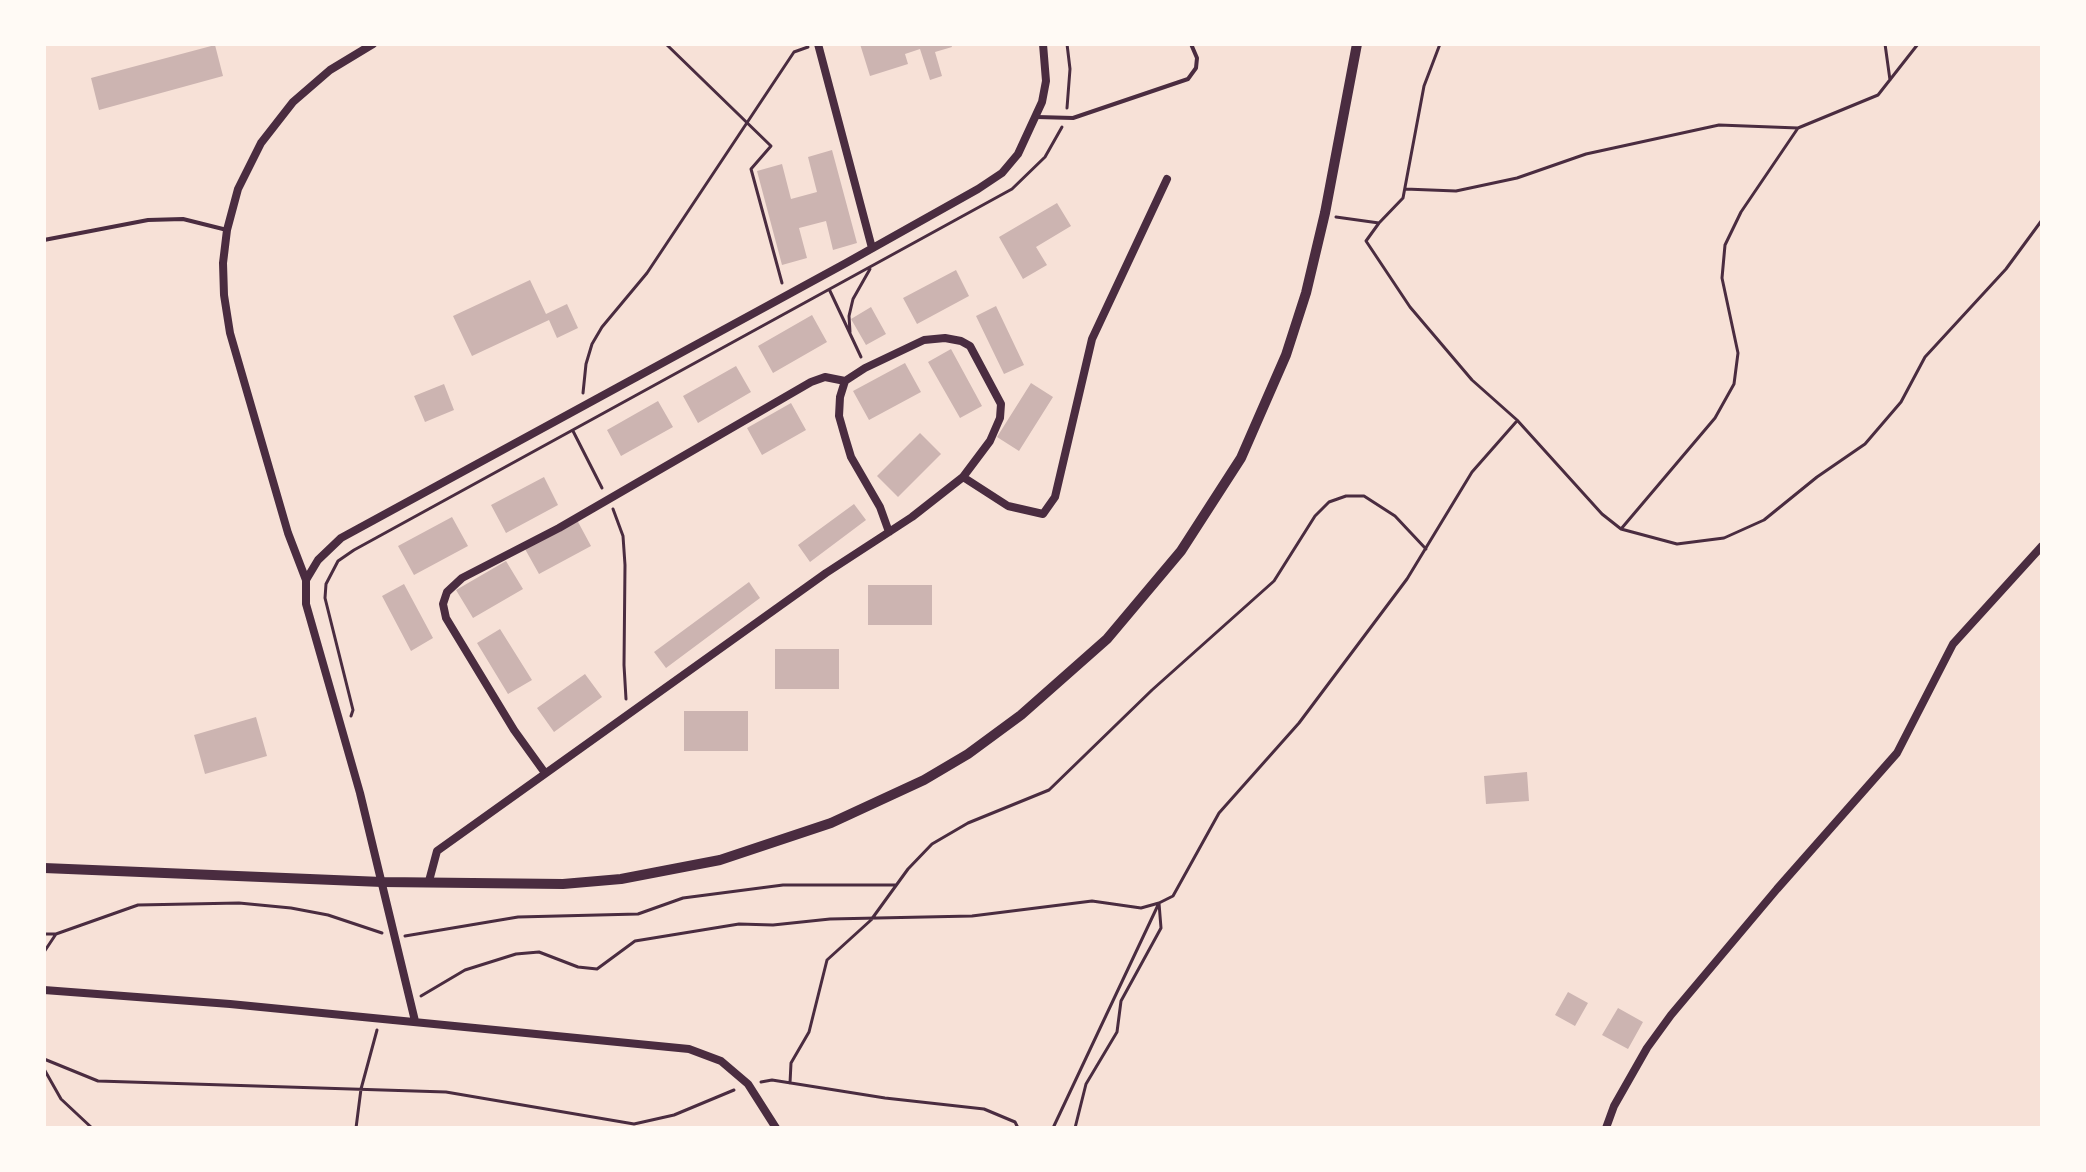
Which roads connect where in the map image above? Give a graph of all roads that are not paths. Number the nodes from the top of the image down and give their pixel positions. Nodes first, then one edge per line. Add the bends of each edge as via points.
1 (352, 44) edge
2 (373, 44) edge
3 (818, 44) edge
4 (1043, 44) edge
5 (1191, 44) edge
6 (1357, 44) edge
7 (357, 53) junction
8 (1037, 117) junction
9 (1167, 179) dead end
10 (227, 230) junction
11 (44, 240) edge
12 (872, 248) junction
13 (845, 381) junction
14 (963, 477) junction
15 (889, 532) junction
16 (2042, 546) edge
17 (306, 580) junction
18 (545, 773) junction
19 (44, 868) edge
20 (429, 881) junction
21 (382, 882) junction
22 (44, 990) edge
23 (415, 1021) junction
24 (776, 1127) edge
25 (1606, 1128) edge

1 - 7 lane
2 - 7 street
3 - 12 street
4 - 8 street via 1046,81
5 - 8 lane via 1197,58 1188,79 1089,113
6 - 20 street via 1313,266 1286,355 1241,458 1215,502 1107,639 968,754 818,828 720,860 633,878 578,883
7 - 10 street via 293,102 261,143 238,189
8 - 12 street via 1002,173
9 - 14 street via 1092,339 1055,497 1043,514 1008,506
10 - 11 lane via 183,219 148,220
10 - 17 street via 223,263 230,333
12 - 17 street via 341,538
13 - 14 street via 924,340 945,338 970,346 1001,404 990,441
13 - 15 street via 839,416 845,437
13 - 18 street via 825,377 811,382 462,578 447,592 446,618
14 - 15 street
15 - 18 street
16 - 25 street via 1953,644 1897,753 1671,1015 1620,1094
17 - 21 street via 306,604
18 - 20 street via 437,851
19 - 21 street
20 - 21 street
21 - 23 street
22 - 23 street
23 - 24 street via 689,1049 721,1061 748,1084

